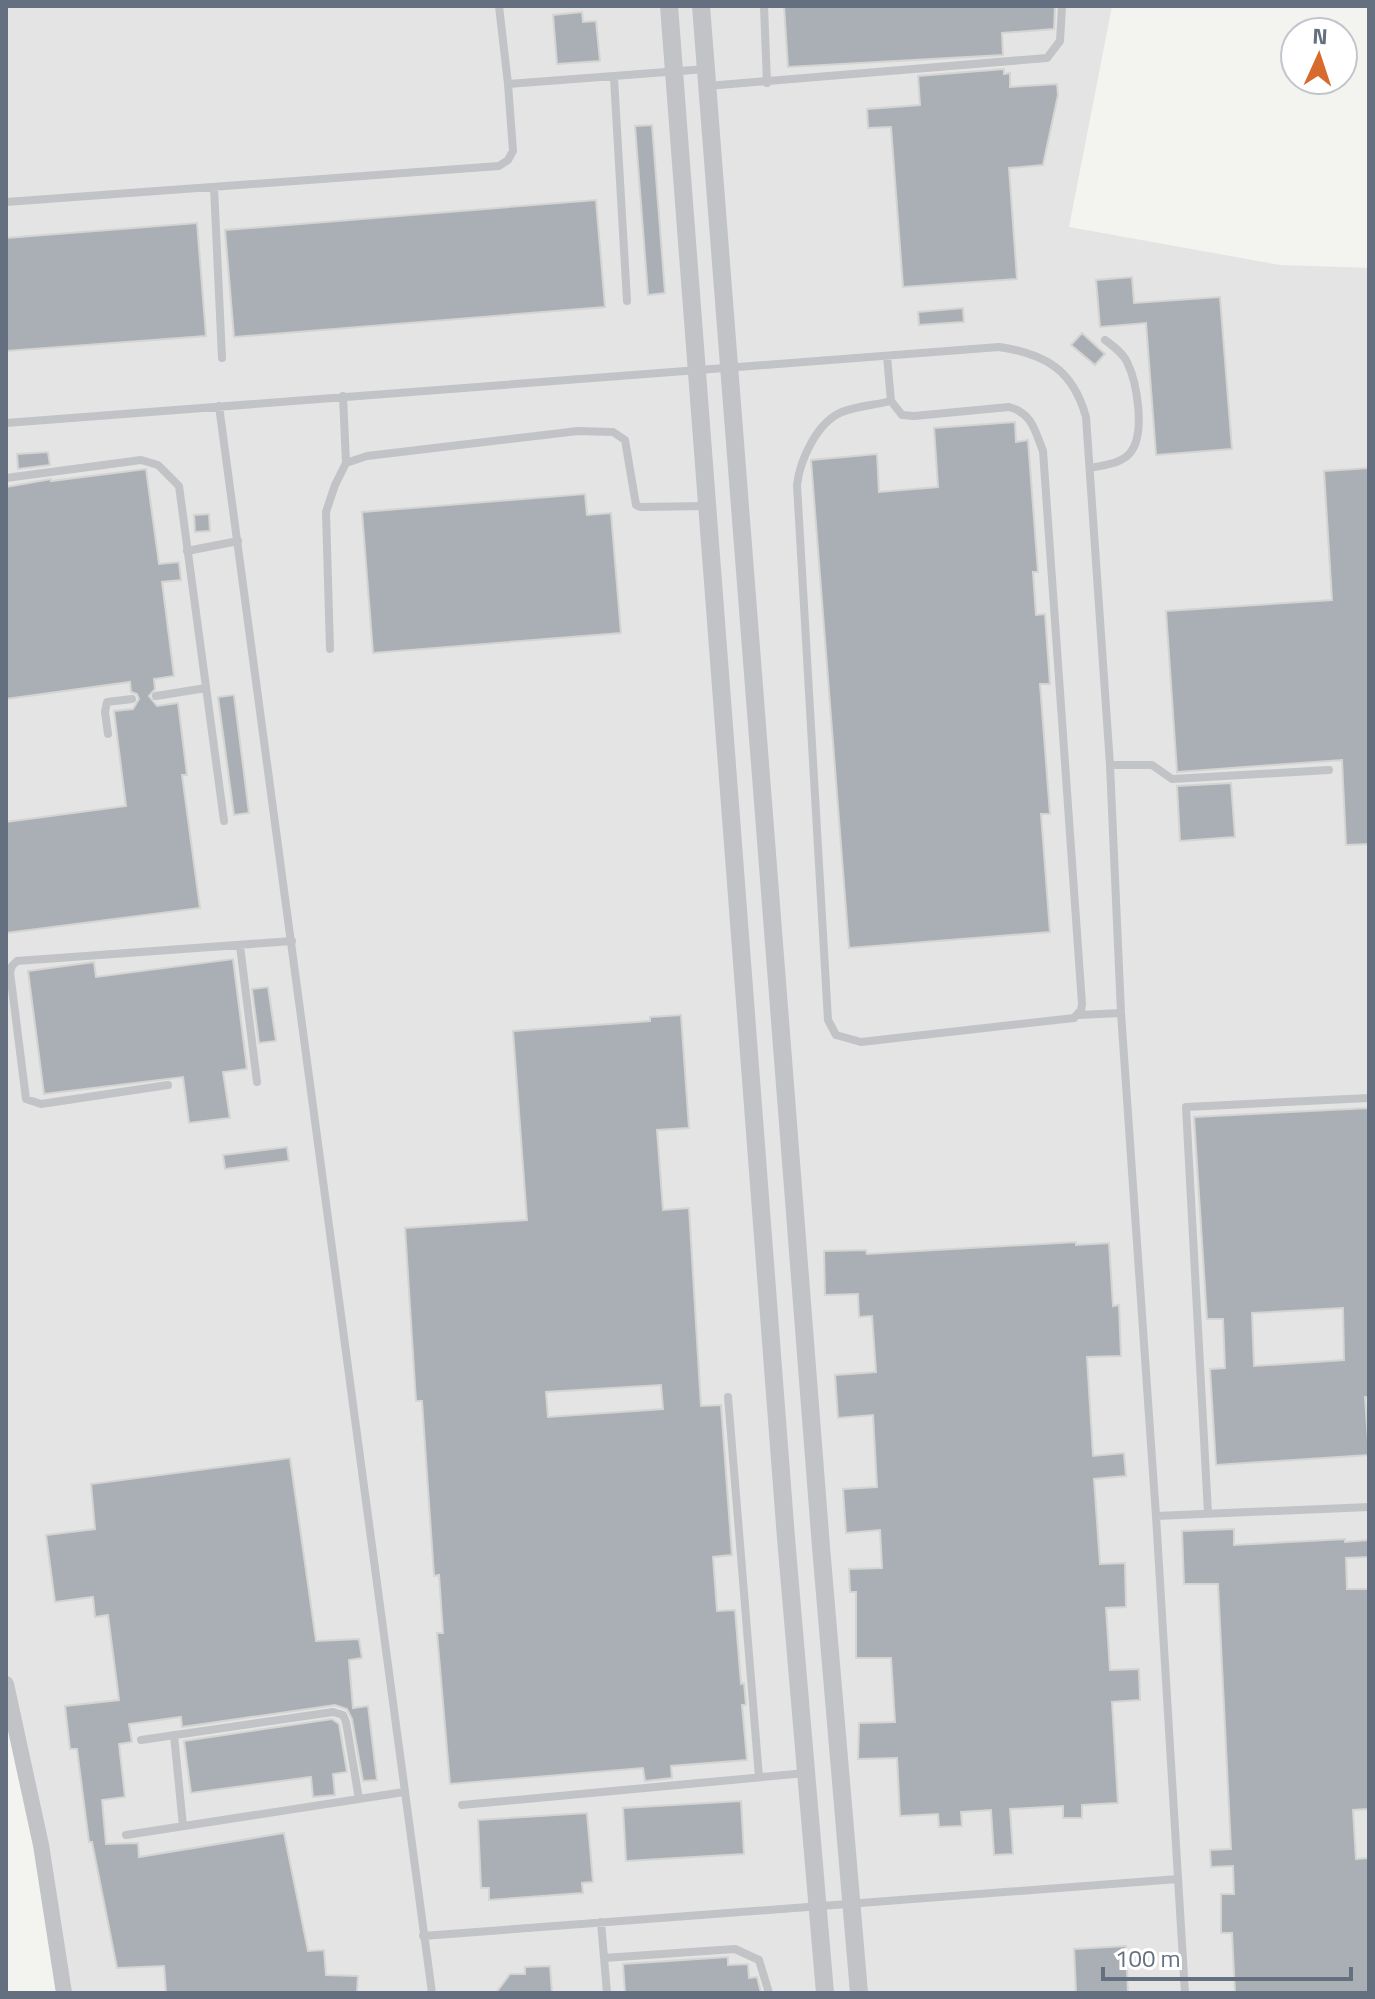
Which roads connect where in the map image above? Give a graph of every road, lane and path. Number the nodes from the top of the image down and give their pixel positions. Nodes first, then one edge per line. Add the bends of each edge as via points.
1 (499, 6) edge
2 (669, 6) edge
3 (701, 6) edge
4 (764, 6) edge
5 (1062, 6) edge
6 (674, 72) junction
7 (614, 78) junction
8 (707, 78) junction
9 (767, 83) junction
10 (508, 84) junction
11 (214, 187) junction
12 (6, 202) edge
13 (627, 301) dead end
14 (1105, 340) dead end
15 (887, 356) junction
16 (222, 358) dead end
17 (729, 368) junction
18 (697, 371) junction
19 (343, 396) junction
20 (891, 401) junction
21 (219, 406) junction
22 (6, 423) edge
23 (346, 463) junction
24 (1090, 468) junction
25 (6, 478) edge
26 (707, 506) junction
27 (238, 541) junction
28 (187, 551) junction
29 (330, 649) dead end
30 (206, 688) junction
31 (156, 696) dead end
32 (132, 699) dead end
33 (108, 734) dead end
34 (1110, 765) junction
35 (1329, 770) dead end
36 (224, 821) dead end
37 (292, 941) junction
38 (240, 946) junction
39 (1121, 1013) junction
40 (1078, 1015) junction
41 (257, 1082) dead end
42 (168, 1085) dead end
43 (1369, 1098) edge
44 (793, 1164) junction
45 (758, 1166) junction
46 (728, 1397) dead end
47 (1369, 1507) edge
48 (1208, 1513) junction
49 (1156, 1516) junction
50 (6, 1684) edge
51 (174, 1735) junction
52 (141, 1740) dead end
53 (807, 1773) junction
54 (759, 1777) junction
55 (404, 1792) junction
56 (359, 1799) junction
57 (462, 1805) dead end
58 (183, 1826) junction
59 (126, 1835) dead end
60 (1178, 1879) junction
61 (852, 1903) junction
62 (818, 1906) junction
63 (601, 1922) junction
64 (423, 1936) junction
65 (604, 1958) junction
66 (64, 1993) edge
67 (432, 1993) edge
68 (607, 1993) edge
69 (769, 1993) edge
70 (825, 1993) edge
71 (859, 1993) edge
72 (1185, 1993) edge

1 - 10 lane
2 - 6 street
3 - 8 street
4 - 9 lane
5 - 9 lane via 1060,41 1047,58
6 - 7 lane
6 - 8 lane
6 - 18 street
7 - 10 lane
7 - 13 lane
8 - 9 lane
8 - 17 street
10 - 11 lane via 513,151 499,166
11 - 12 lane
11 - 16 lane
14 - 24 lane via 1127,361 1139,405 1135,445 1117,462
15 - 17 lane
15 - 20 lane
15 - 24 lane via 999,347 1044,359 1064,374 1083,404
17 - 18 lane
17 - 44 street
18 - 19 lane
18 - 26 street
19 - 21 lane
19 - 23 lane
20 - 40 lane via 902,415 914,416 1020,410 1043,451 1082,1004
20 - 40 lane via 833,419 810,445 797,485 828,1020 836,1035 861,1042 1065,1021
21 - 22 lane
21 - 27 lane
23 - 26 lane via 367,456 578,431 613,432 625,440 636,505
23 - 29 lane via 326,512
24 - 34 lane
25 - 28 lane via 141,460 158,465 179,486
26 - 45 street
27 - 28 lane
27 - 37 lane
28 - 30 lane
30 - 31 lane
30 - 36 lane
32 - 33 lane via 107,702
34 - 35 lane via 1152,765 1172,779
34 - 39 lane
37 - 38 lane
37 - 55 lane
38 - 41 lane
38 - 42 lane via 17,961 12,966 26,1099 41,1104
39 - 40 lane
39 - 49 lane
43 - 48 lane via 1186,1107
44 - 45 street
44 - 61 street
45 - 53 street
46 - 54 lane
47 - 48 lane
48 - 49 lane
49 - 60 lane
50 - 66 street via 41,1845
51 - 52 lane
51 - 56 lane via 333,1712 343,1715
51 - 58 lane
53 - 54 lane
53 - 62 street
54 - 57 lane
55 - 56 lane
55 - 64 lane
56 - 58 lane
58 - 59 lane
60 - 61 lane
60 - 72 lane
61 - 62 lane
61 - 71 street
62 - 63 lane
62 - 70 street
63 - 64 lane
63 - 65 lane
64 - 67 lane
65 - 68 lane
65 - 69 lane via 735,1949 759,1960

